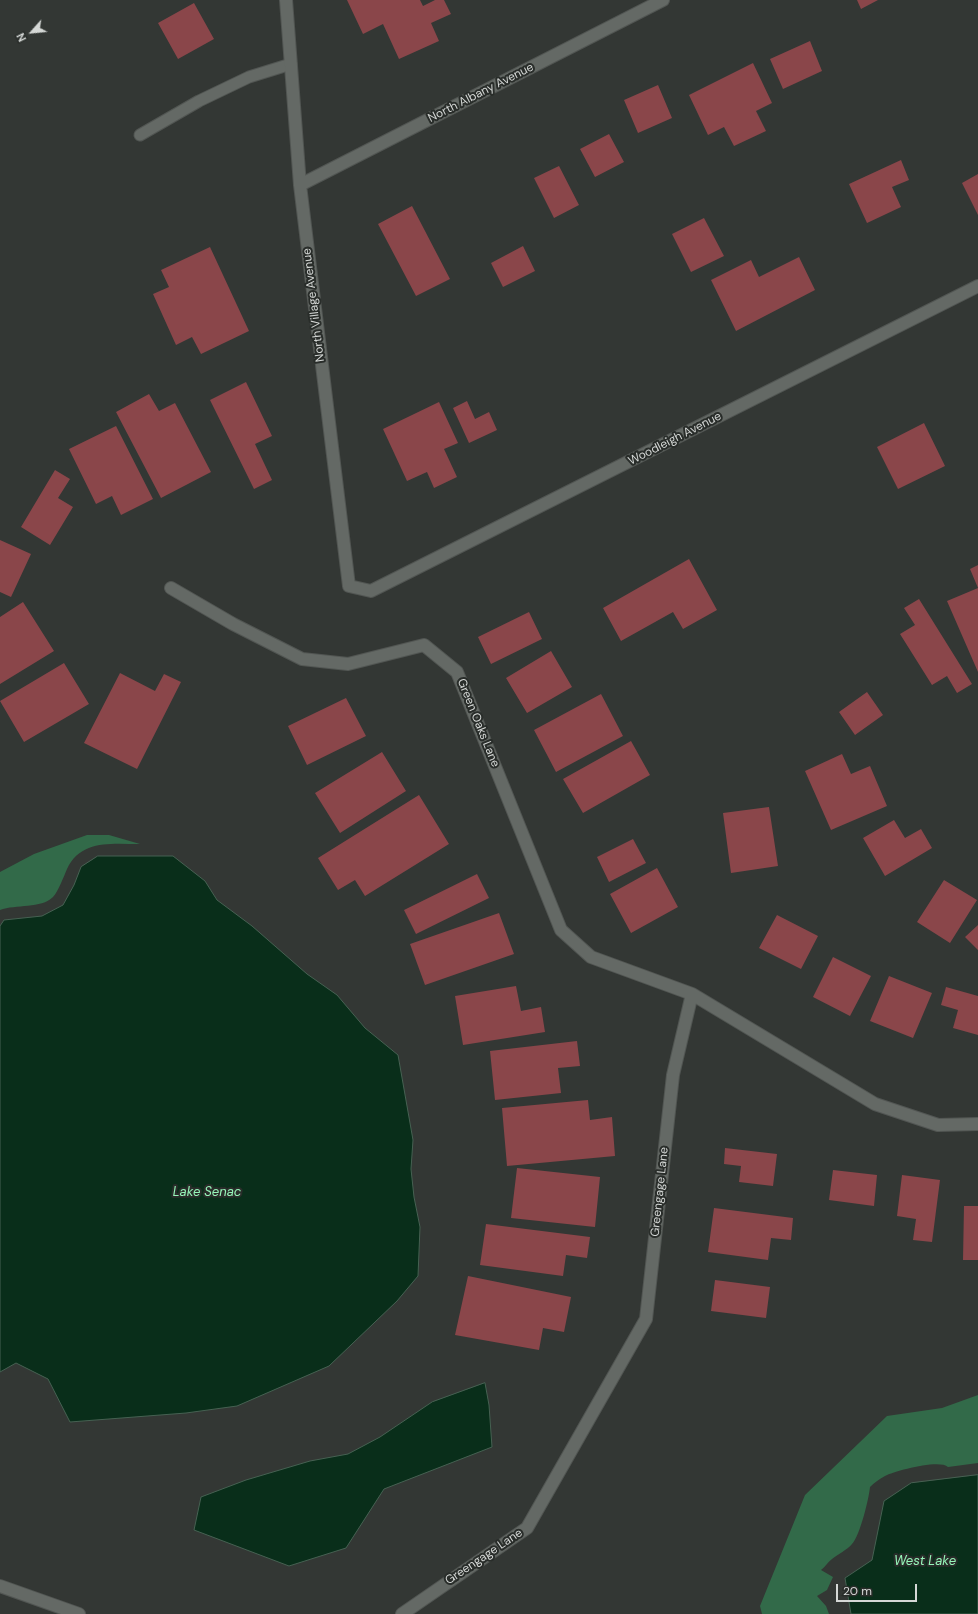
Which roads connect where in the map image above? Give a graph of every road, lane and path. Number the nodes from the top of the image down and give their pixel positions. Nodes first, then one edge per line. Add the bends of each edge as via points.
1 (286, 0) edge
2 (663, 0) edge
3 (291, 64) junction
4 (140, 135) dead end
5 (300, 185) junction
6 (978, 286) edge
7 (171, 588) dead end
8 (371, 592) joint
9 (692, 994) junction
10 (978, 1124) edge
11 (0, 1586) edge
12 (79, 1614) edge
13 (402, 1614) edge

1 - 3 street, North Village Avenue
2 - 5 street, North Albany Avenue
3 - 4 lane via 249,77 199,101
3 - 5 street, North Village Avenue
5 - 8 street, North Village Avenue via 349,586
6 - 8 street, Woodleigh Avenue
7 - 9 street, Green Oaks Lane via 233,624 302,659 348,664 424,644 457,672 561,930 591,957
9 - 10 street via 874,1104 938,1125
9 - 13 street, Greengage Lane via 673,1075 646,1319 527,1528
11 - 12 street

